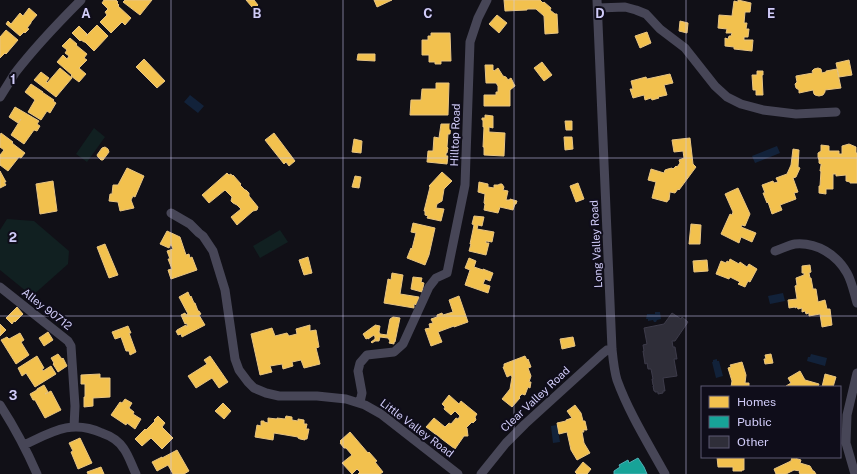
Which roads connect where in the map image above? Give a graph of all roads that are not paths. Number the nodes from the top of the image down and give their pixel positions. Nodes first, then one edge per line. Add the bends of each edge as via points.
1 (81, 0) edge
2 (487, 0) edge
3 (598, 4) edge
4 (0, 96) edge
5 (836, 112) dead end
6 (171, 213) dead end
7 (775, 251) dead end
8 (0, 287) edge
9 (857, 302) edge
10 (612, 349) junction
11 (857, 373) edge
12 (360, 402) junction
13 (0, 405) edge
14 (74, 427) junction
15 (843, 442) edge
16 (24, 446) junction
17 (37, 474) edge
18 (136, 474) edge
19 (458, 474) edge
20 (481, 474) edge
21 (665, 474) edge
22 (855, 474) edge

1 - 4 street via 30,54
2 - 12 street, Hilltop Road via 470,42 465,185 446,273 436,278 429,287 403,344 394,352 367,355 360,363
3 - 5 street via 625,7 646,14 685,48 715,86 727,97 741,104 796,114
3 - 10 street, Long Valley Road
6 - 12 street, Little Valley Road via 200,233 212,252 225,290 235,359 239,370 254,388 279,396 317,396
7 - 9 street via 794,244 810,244 824,250 837,259 848,274
8 - 14 street, Alley 90712 via 71,346
10 - 20 street, Clear Valley Road via 602,354 525,424
10 - 21 street, Long Valley Road via 617,378 629,411
11 - 15 street via 846,415
12 - 19 street, Little Valley Road via 381,414
13 - 16 street
14 - 16 street via 51,432
14 - 18 street via 93,429 112,437 124,448
15 - 22 street
16 - 17 street

